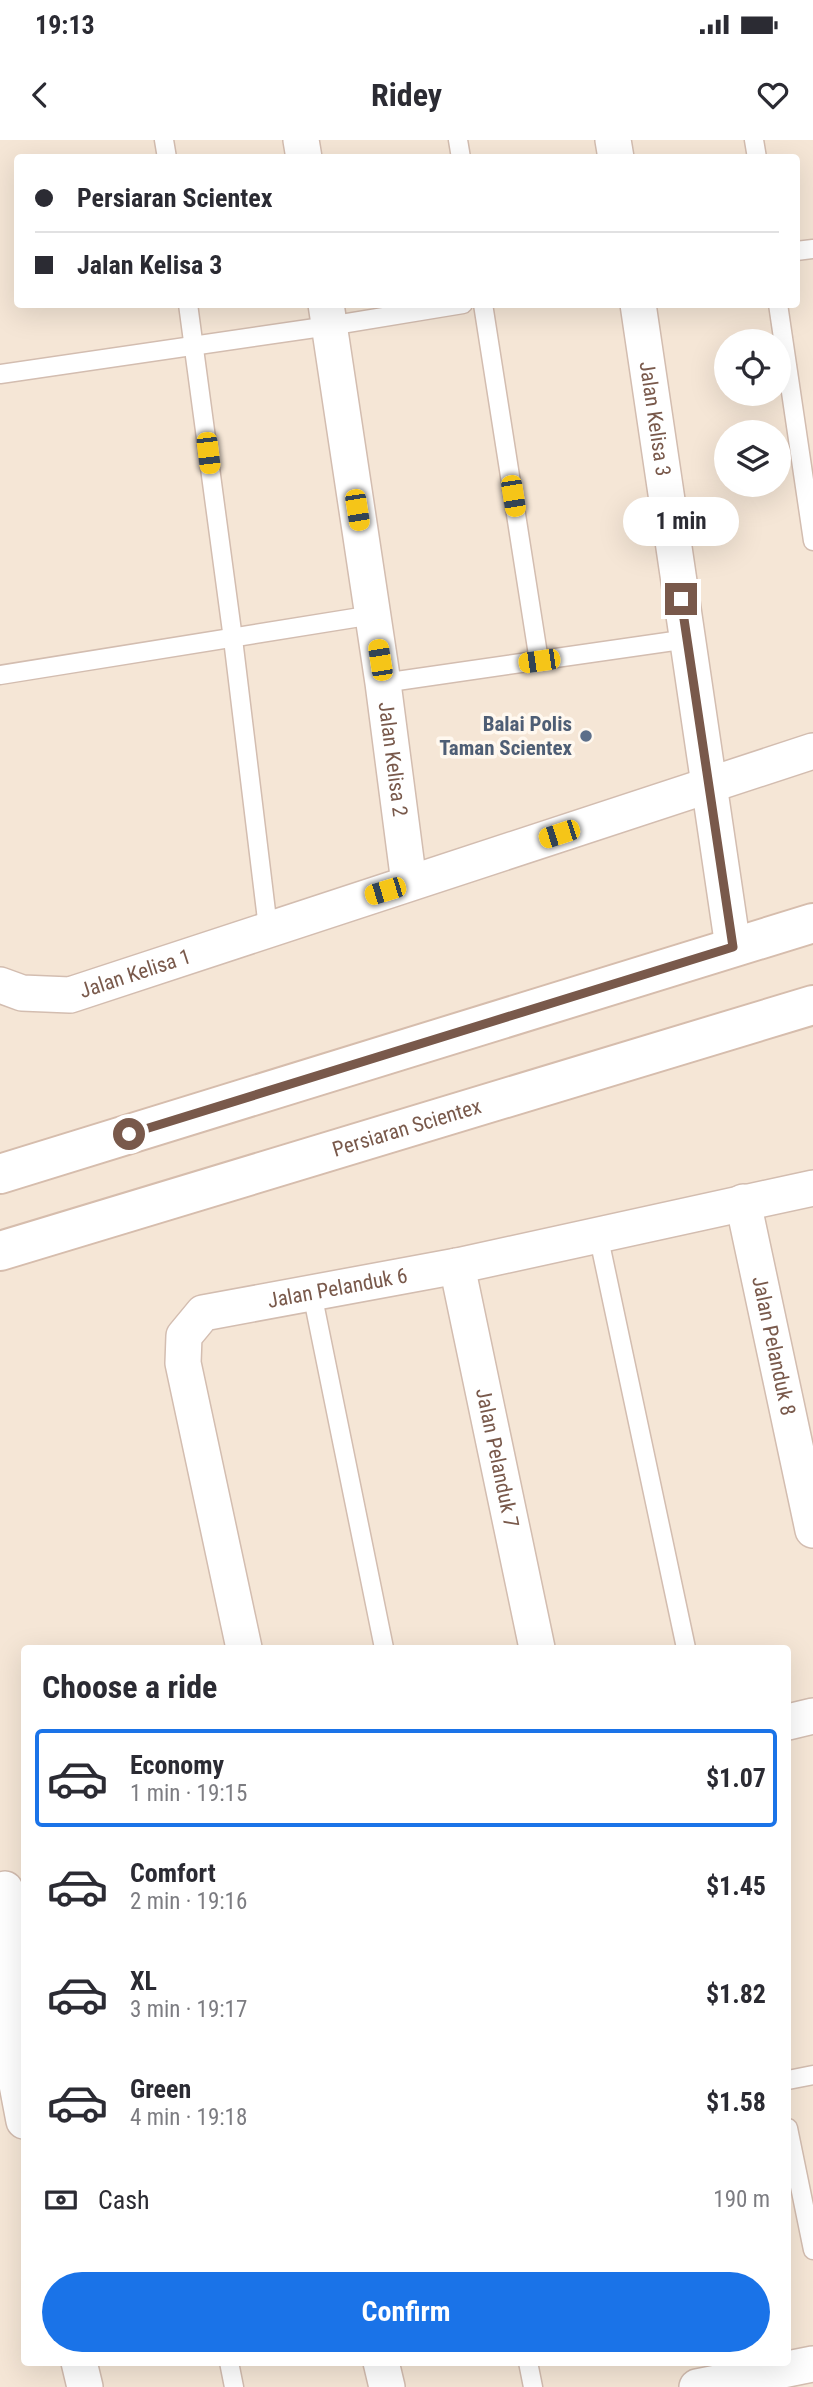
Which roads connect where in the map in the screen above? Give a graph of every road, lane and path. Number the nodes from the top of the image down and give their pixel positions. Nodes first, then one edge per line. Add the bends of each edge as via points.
1 (189, 308) edge
2 (414, 308) edge
3 (484, 308) edge
4 (639, 308) edge
5 (779, 308) edge
6 (328, 315) edge
7 (194, 347) junction
8 (0, 374) edge
9 (813, 541) edge
10 (373, 615) junction
11 (233, 639) junction
12 (688, 639) junction
13 (539, 661) junction
14 (0, 675) edge
15 (383, 684) junction
16 (813, 751) edge
17 (709, 785) junction
18 (409, 884) junction
19 (813, 923) edge
20 (268, 928) junction
21 (733, 947) junction
22 (0, 985) edge
23 (813, 1006) edge
24 (0, 1174) edge
25 (813, 1188) edge
26 (743, 1202) junction
27 (598, 1234) junction
28 (0, 1251) edge
29 (457, 1266) junction
30 (312, 1293) junction
31 (813, 1530) edge
32 (243, 1645) edge
33 (383, 1645) edge
34 (536, 1645) edge
35 (685, 1645) edge
36 (813, 1716) edge
37 (791, 1721) edge
38 (10, 1888) edge
39 (813, 2075) edge
40 (791, 2079) edge
41 (21, 2105) edge
42 (791, 2143) edge
43 (813, 2250) edge
44 (813, 2364) edge
45 (80, 2366) edge
46 (230, 2366) edge
47 (383, 2366) edge
48 (529, 2366) edge
49 (688, 2366) edge
50 (85, 2387) edge
51 (234, 2387) edge
52 (387, 2387) edge
53 (533, 2387) edge
54 (692, 2387) edge
55 (697, 2387) edge

1 - 7 lane
2 - 6 lane
3 - 13 lane
4 - 12 street, Jalan Kelisa 3
5 - 9 lane
6 - 7 lane
6 - 10 street, Jalan Kelisa 2
7 - 8 lane
7 - 11 lane
10 - 11 lane
10 - 15 street, Jalan Kelisa 2
11 - 14 lane
11 - 20 lane
12 - 13 lane
12 - 17 street, Jalan Kelisa 3
13 - 15 lane
15 - 18 street, Jalan Kelisa 2
16 - 17 street, Jalan Kelisa 1
17 - 18 street, Jalan Kelisa 1
17 - 21 street, Jalan Kelisa 3
18 - 20 street, Jalan Kelisa 1
19 - 21 main road
20 - 22 street, Jalan Kelisa 1 via 70,995 22,993
21 - 24 main road
23 - 28 main road, Persiaran Scientex
25 - 26 street, Jalan Pelanduk 6
26 - 27 street, Jalan Pelanduk 6
26 - 31 street, Jalan Pelanduk 8
27 - 29 street, Jalan Pelanduk 6
27 - 35 lane
29 - 30 street, Jalan Pelanduk 6
29 - 34 street, Jalan Pelanduk 7
30 - 32 street, Jalan Pelanduk 6 via 203,1313 184,1336 183,1363
30 - 33 lane
36 - 37 street
38 - 41 street via 4,1964 6,2027
39 - 40 lane
42 - 43 lane
44 - 55 street
45 - 50 street
46 - 51 lane
47 - 52 street
48 - 53 lane
49 - 54 street

